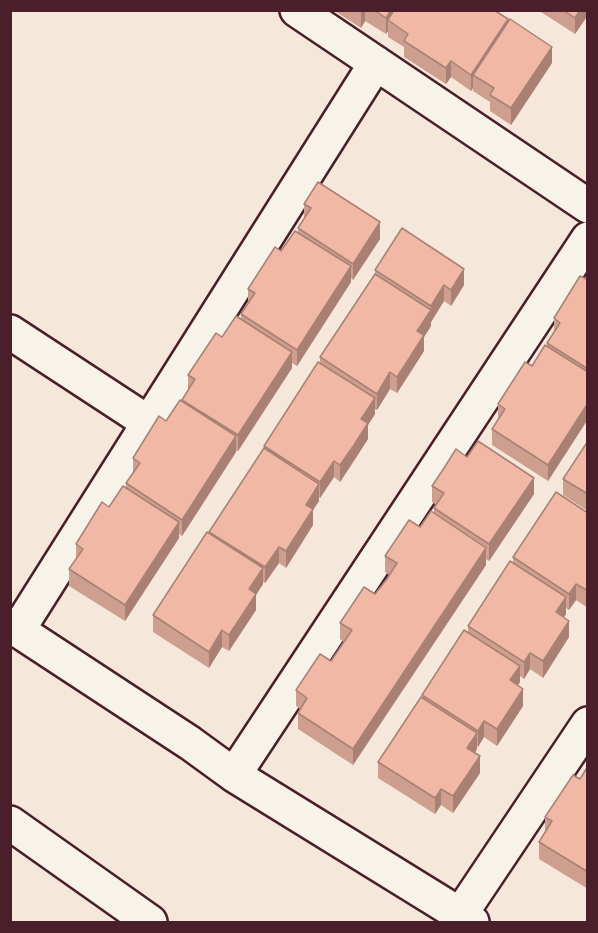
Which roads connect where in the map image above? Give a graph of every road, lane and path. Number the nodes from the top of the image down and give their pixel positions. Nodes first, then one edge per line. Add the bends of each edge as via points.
1 (297, 10) edge
2 (376, 63) junction
3 (588, 206) edge
4 (588, 239) edge
5 (10, 332) edge
6 (149, 423) junction
7 (14, 628) edge
8 (588, 723) edge
9 (234, 775) junction
10 (10, 824) edge
11 (466, 919) edge
12 (150, 922) edge

1 - 2 street
2 - 3 street
2 - 6 street
4 - 9 street
5 - 6 street
6 - 7 street
7 - 9 street
8 - 11 street
9 - 11 street
10 - 12 street

